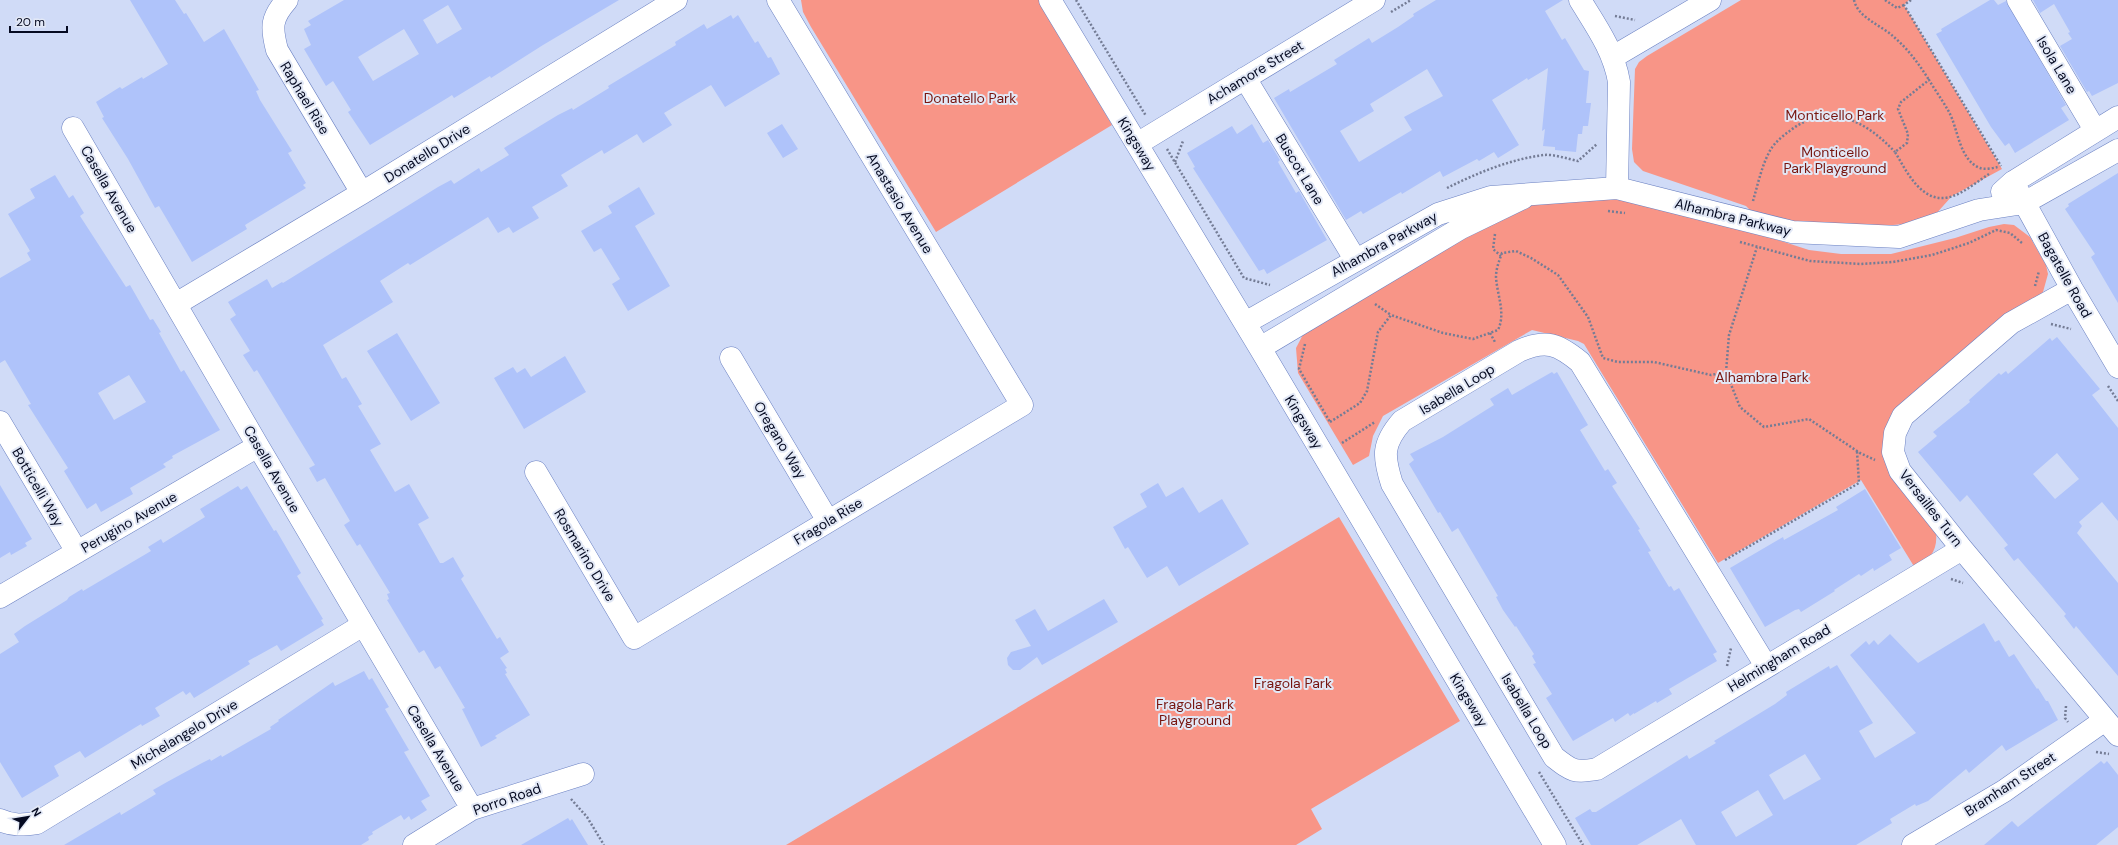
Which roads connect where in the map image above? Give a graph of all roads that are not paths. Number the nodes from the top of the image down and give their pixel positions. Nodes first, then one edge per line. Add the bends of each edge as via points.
1 (287, 0) edge
2 (676, 0) edge
3 (778, 0) edge
4 (1050, 0) edge
5 (1374, 0) edge
6 (1580, 0) edge
7 (1710, 0) edge
8 (2018, 0) edge
9 (1613, 57) junction
10 (1245, 78) junction
11 (2118, 117) edge
12 (73, 128) dead end
13 (2095, 130) junction
14 (1137, 144) junction
15 (2118, 150) edge
16 (2007, 174) junction
17 (1617, 188) junction
18 (362, 193) junction
19 (1533, 193) junction
20 (2024, 202) junction
21 (1979, 210) junction
22 (1355, 259) junction
23 (2072, 289) junction
24 (176, 304) junction
25 (1245, 323) junction
26 (1260, 348) junction
27 (731, 358) dead end
28 (2112, 374) edge
29 (1022, 405) joint
30 (0, 422) edge
31 (258, 446) junction
32 (536, 472) dead end
33 (828, 522) junction
34 (1962, 549) junction
35 (77, 552) junction
36 (0, 597) edge
37 (363, 625) junction
38 (634, 638) joint
39 (1766, 666) junction
40 (2112, 728) edge
41 (1597, 769) joint
42 (583, 774) dead end
43 (472, 809) junction
44 (0, 820) edge
45 (414, 845) edge
46 (1556, 845) edge
47 (1913, 845) edge

1 - 18 street, Raphael Rise via 273,20 272,33 277,50
2 - 18 street, Donatello Drive
3 - 29 street, Anastasio Avenue
4 - 14 street, Kingsway
5 - 10 street, Achamore Street
6 - 9 street
7 - 9 street
8 - 13 street, Isola Lane
9 - 17 street via 1619,82
10 - 14 street, Achamore Street
10 - 22 street, Buscot Lane
11 - 13 street, Alhambra Parkway
12 - 24 street, Casella Avenue
13 - 16 street, Alhambra Parkway
14 - 25 street, Kingsway
15 - 20 street, Alhambra Parkway
16 - 20 street, Bagatelle Road
16 - 21 street, Alhambra Parkway
17 - 19 street, Alhambra Parkway
17 - 21 street, Alhambra Parkway via 1792,232 1899,237
18 - 24 street, Donatello Drive
19 - 22 street, Alhambra Parkway via 1492,197 1438,214
19 - 26 street, Alhambra Parkway via 1461,228
20 - 21 street, Alhambra Parkway
20 - 23 street, Bagatelle Road
22 - 25 street, Alhambra Parkway
23 - 28 street, Bagatelle Road
23 - 34 street, Versailles Turn via 2011,323 1903,416 1895,433 1893,452 1900,471
24 - 31 street, Casella Avenue
25 - 26 street, Kingsway
26 - 46 street, Kingsway
27 - 33 street, Oregano Way
29 - 33 street, Fragola Rise
30 - 35 street, Botticelli Way
31 - 35 street, Perugino Avenue
31 - 37 street, Casella Avenue
32 - 38 street, Rosmarino Drive
33 - 38 street, Fragola Rise
34 - 39 street, Helmingham Road
34 - 40 street, Versailles Turn
35 - 36 street, Perugino Avenue
37 - 43 street, Casella Avenue
37 - 44 street, Michelangelo Drive via 37,823 20,826
39 - 41 street, Helmingham Road
39 - 41 street, Isabella Loop via 1580,362 1567,351 1552,344 1536,344 1519,351 1402,422 1392,432 1386,446 1386,464 1392,484 1554,757 1580,773
40 - 47 street, Bramham Street
42 - 43 street, Porro Road
43 - 45 street, Porro Road

